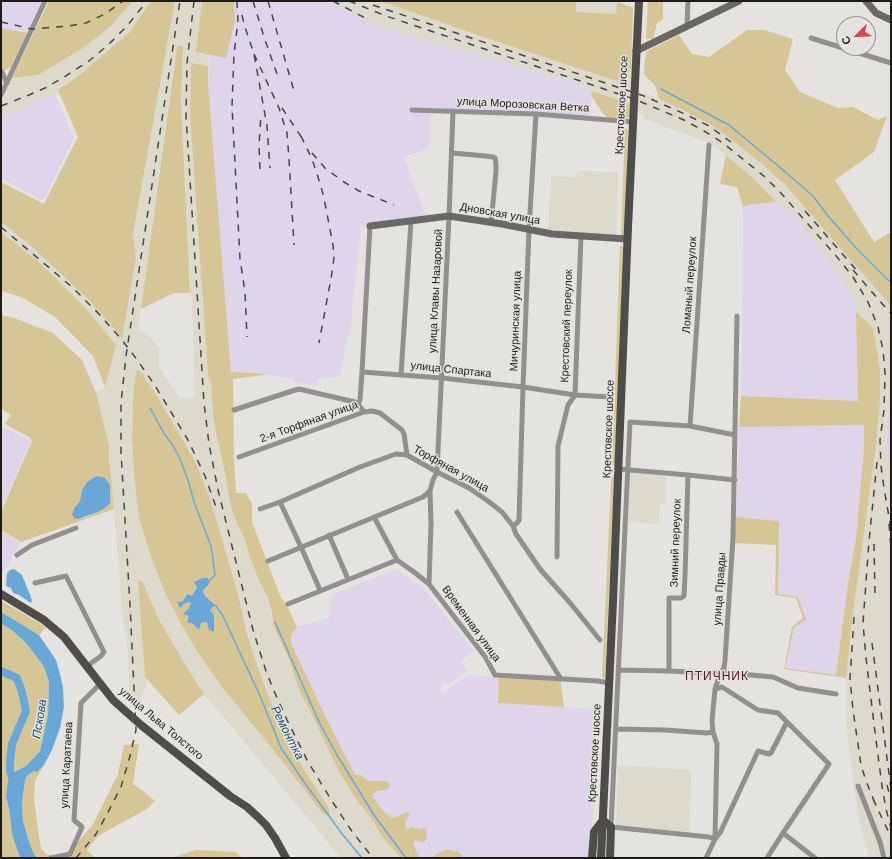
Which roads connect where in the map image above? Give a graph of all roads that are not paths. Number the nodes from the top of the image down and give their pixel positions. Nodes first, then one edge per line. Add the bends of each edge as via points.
1 (45, 1) edge
2 (639, 1) edge
3 (688, 1) edge
4 (739, 1) edge
5 (866, 1) edge
6 (891, 20) edge
7 (687, 26) junction
8 (811, 38) dead end
9 (636, 51) junction
10 (891, 63) edge
11 (1, 70) edge
12 (7, 83) junction
13 (1, 95) edge
14 (412, 110) dead end
15 (453, 111) junction
16 (536, 114) junction
17 (632, 122) junction
18 (709, 144) dead end
19 (452, 153) junction
20 (449, 216) junction
21 (411, 221) junction
22 (491, 223) junction
23 (370, 226) joint
24 (529, 229) junction
25 (581, 236) junction
26 (627, 239) junction
27 (737, 316) dead end
28 (362, 372) junction
29 (401, 375) junction
30 (442, 378) junction
31 (523, 387) junction
32 (575, 395) junction
33 (610, 397) dead end
34 (358, 404) junction
35 (234, 410) dead end
36 (364, 412) junction
37 (690, 426) junction
38 (735, 435) junction
39 (407, 455) junction
40 (239, 457) dead end
41 (618, 469) junction
42 (628, 469) junction
43 (437, 472) junction
44 (688, 475) junction
45 (735, 480) junction
46 (430, 491) junction
47 (280, 502) junction
48 (260, 509) dead end
49 (457, 512) dead end
50 (374, 517) junction
51 (513, 526) junction
52 (76, 528) dead end
53 (329, 535) junction
54 (301, 547) junction
55 (17, 555) dead end
56 (557, 557) dead end
57 (397, 560) junction
58 (268, 561) dead end
59 (348, 579) junction
60 (36, 583) dead end
61 (430, 584) junction
62 (320, 590) junction
63 (1, 594) edge
64 (288, 604) dead end
65 (600, 640) dead end
66 (87, 666) junction
67 (618, 670) junction
68 (669, 671) junction
69 (720, 674) junction
70 (561, 679) junction
71 (609, 683) junction
72 (100, 684) junction
73 (715, 688) junction
74 (836, 694) dead end
75 (787, 722) junction
76 (616, 729) junction
77 (712, 732) junction
78 (858, 786) dead end
79 (603, 820) junction
80 (611, 827) junction
81 (782, 833) junction
82 (715, 839) junction
83 (51, 858) edge
84 (286, 858) edge
85 (592, 858) edge
86 (601, 858) edge
87 (610, 858) edge
88 (706, 858) edge
89 (768, 858) edge
90 (815, 858) edge
91 (884, 858) edge

1 - 12 street
2 - 9 main road, Крестовское шоссе
3 - 7 street
4 - 7 street
5 - 6 street via 876,13
7 - 9 street
8 - 10 street
9 - 17 main road, Крестовское шоссе
11 - 12 street
12 - 13 street
14 - 15 street, улица Морозовская Ветка
15 - 16 street, улица Морозовская Ветка
15 - 19 street, улица Клавы Назаровой
16 - 17 street, улица Морозовская Ветка
16 - 24 street, Мичуринская улица
17 - 26 main road, Крестовское шоссе
18 - 37 street, Ломаный переулок
19 - 20 street, улица Клавы Назаровой
19 - 22 street via 495,158
20 - 21 street, Дновская улица
20 - 22 street, Дновская улица
20 - 30 street, улица Клавы Назаровой
21 - 23 street, Дновская улица
21 - 29 street
22 - 24 street, Дновская улица
23 - 28 street
24 - 25 street, Дновская улица
24 - 31 street, Мичуринская улица
25 - 26 street, Дновская улица
25 - 32 street, Крестовский переулок
26 - 41 main road, Крестовское шоссе
27 - 38 street, улица Правды
28 - 29 street, улица Спартака
28 - 34 street
29 - 30 street, улица Спартака
30 - 31 street, улица Спартака
30 - 43 street, улица Клавы Назаровой
31 - 32 street, улица Спартака
31 - 51 street, Мичуринская улица via 519,520
32 - 33 street, улица Спартака
32 - 56 street, Крестовский переулок via 568,405 558,446
34 - 35 street via 299,389
34 - 36 street
36 - 39 street, 2-я Торфяная улица via 380,413 402,430
36 - 40 street, 2-я Торфяная улица
37 - 38 street
37 - 42 street via 630,422
38 - 45 street, улица Правды
39 - 43 street, Торфяная улица
39 - 47 street, Торфяная улица via 396,454 360,467
41 - 42 street
41 - 71 main road, Крестовское шоссе
42 - 44 street
42 - 67 street
43 - 46 street, Временная улица
43 - 51 street, Торфяная улица via 470,488 502,512
44 - 45 street
44 - 68 street, Зимний переулок via 686,576 684,596 669,598
45 - 69 street, улица Правды via 725,660
46 - 50 street via 423,497
46 - 61 street, Временная улица
47 - 48 street, Торфяная улица
47 - 54 street
49 - 70 street
50 - 53 street
50 - 57 street
51 - 65 street, Торфяная улица via 540,569
52 - 55 street via 32,545
53 - 54 street
53 - 59 street
54 - 58 street
54 - 62 street
57 - 59 street
57 - 61 street
59 - 62 street
60 - 66 street via 66,576 104,652
61 - 70 street, Временная улица via 496,675
62 - 64 street
63 - 66 main road, улица Льва Толстого via 51,625
66 - 72 main road, улица Льва Толстого
67 - 68 street
67 - 76 street
68 - 69 street
69 - 73 street, улица Правды
69 - 74 street via 773,677 798,688
70 - 71 street, Временная улица
71 - 79 main road, Крестовское шоссе
72 - 83 street, улица Каратаева via 81,703 74,820 82,827 70,854
72 - 84 main road, улица Льва Толстого via 113,700 141,725 258,817 275,838
73 - 75 street via 722,687 758,710 778,713
73 - 77 street, улица Правды
75 - 81 street via 829,764
75 - 82 street via 771,753 758,751
76 - 77 street
76 - 80 street
77 - 82 street, улица Правды via 717,744
78 - 91 street
79 - 80 main road
79 - 85 main road via 594,832
79 - 86 main road, Крестовское шоссе
80 - 82 street
80 - 87 main road
81 - 89 street
81 - 90 street
82 - 88 street, улица Правды

